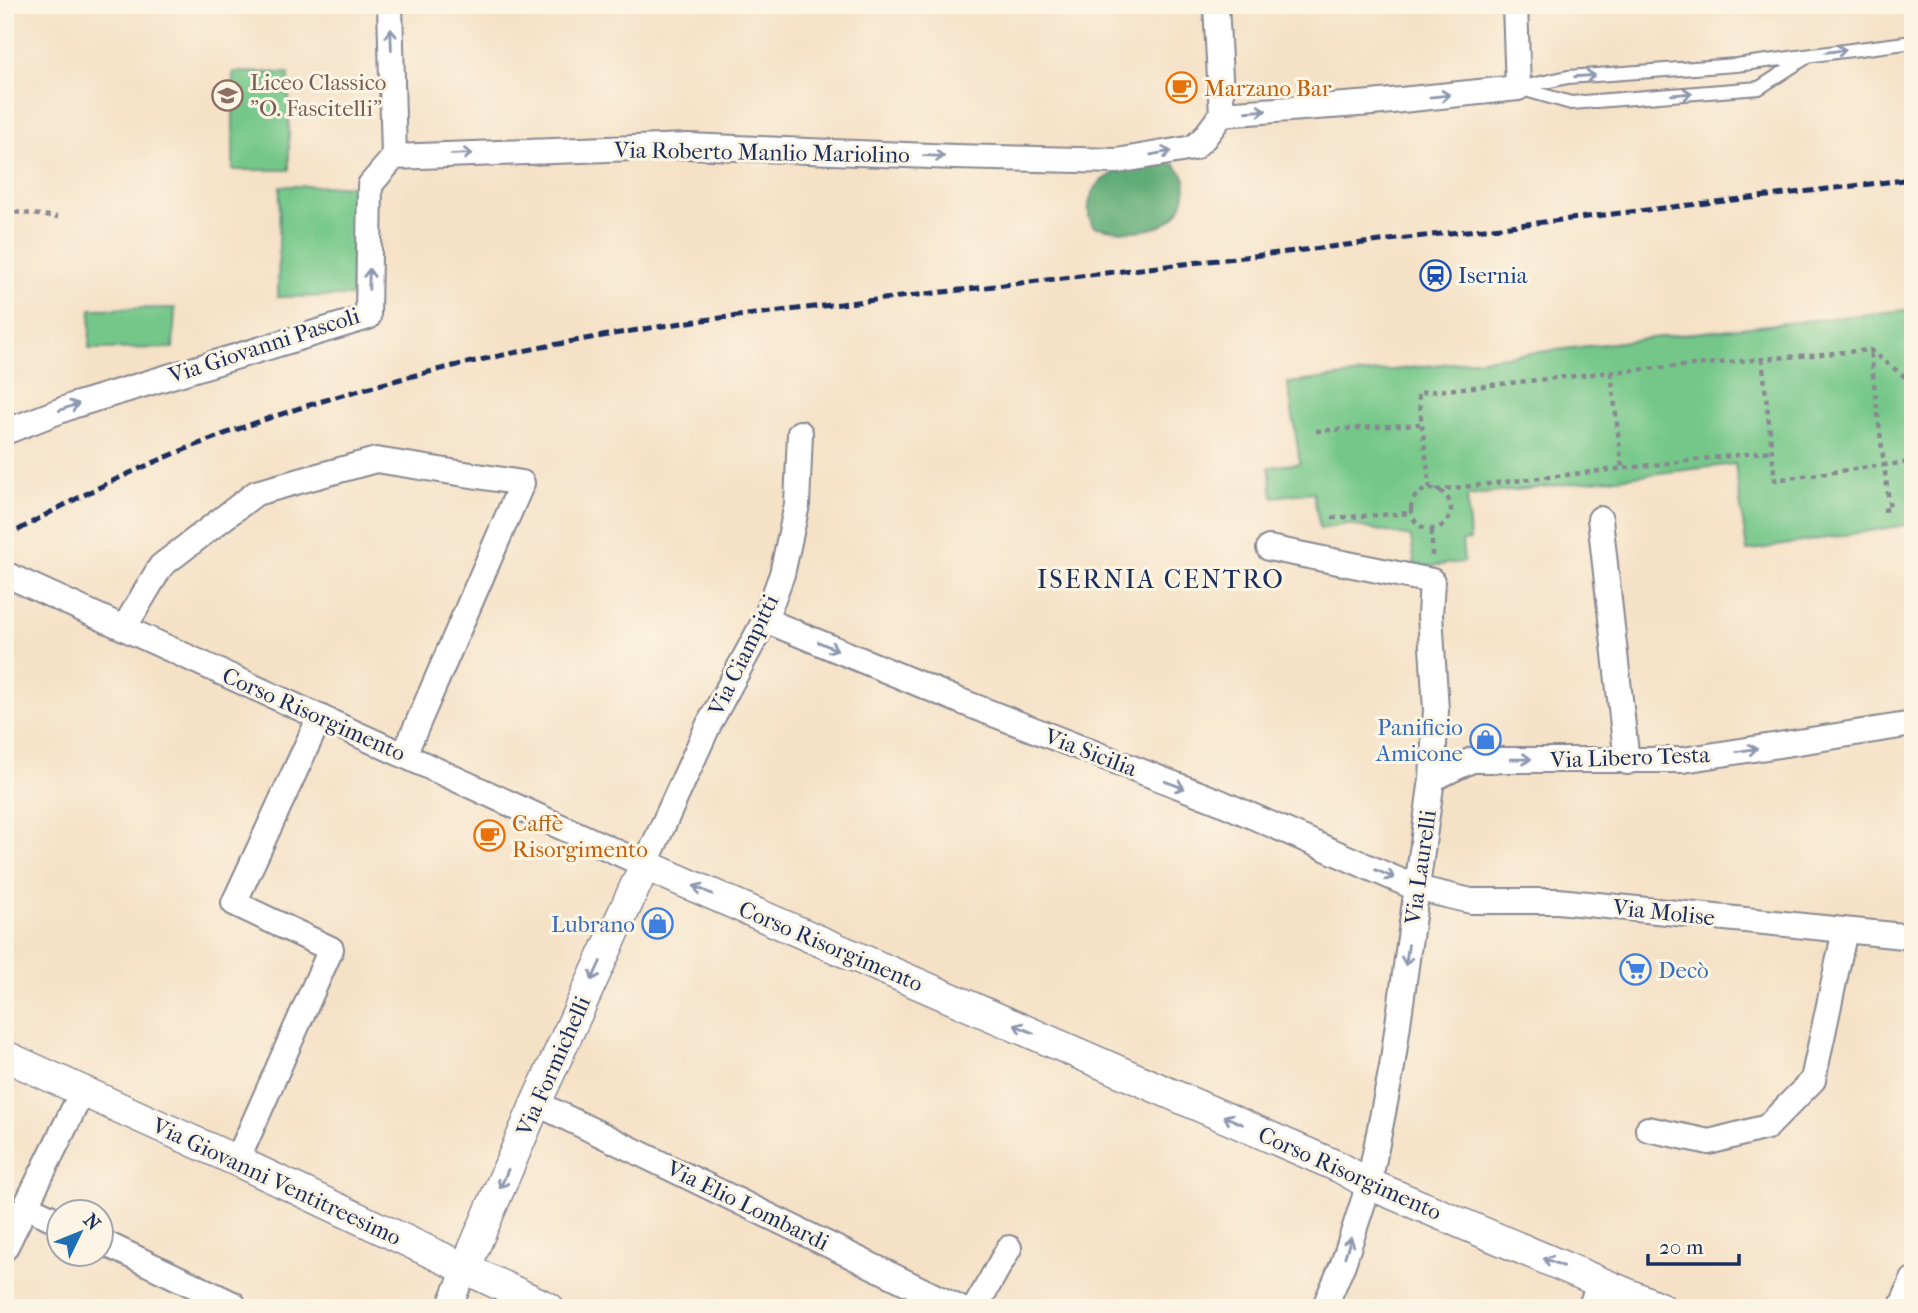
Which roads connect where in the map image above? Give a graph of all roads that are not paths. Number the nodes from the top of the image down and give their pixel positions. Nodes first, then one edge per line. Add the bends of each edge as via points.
1 (390, 5) edge
2 (1216, 5) edge
3 (1515, 5) edge
4 (1913, 32) edge
5 (1913, 42) edge
6 (1889, 44) junction
7 (1812, 54) junction
8 (1518, 88) junction
9 (1223, 114) junction
10 (394, 156) junction
11 (5, 432) edge
12 (800, 433) dead end
13 (1600, 519) dead end
14 (1269, 548) dead end
15 (5, 575) edge
16 (765, 620) junction
17 (124, 628) junction
18 (320, 717) junction
19 (1913, 724) edge
20 (404, 755) junction
21 (1626, 762) junction
22 (1432, 779) junction
23 (645, 865) junction
24 (1416, 888) junction
25 (1845, 930) junction
26 (1913, 937) edge
27 (5, 1056) edge
28 (82, 1092) junction
29 (536, 1103) junction
30 (1648, 1129) dead end
31 (237, 1161) junction
32 (1369, 1184) junction
33 (26, 1206) junction
34 (46, 1215) edge
35 (5, 1248) edge
36 (1009, 1248) dead end
37 (116, 1249) edge
38 (465, 1269) junction
39 (1913, 1280) edge
40 (1595, 1295) edge
41 (233, 1304) dead end
42 (449, 1308) edge
43 (549, 1308) edge
44 (960, 1308) edge
45 (975, 1308) edge
46 (1324, 1308) edge
47 (1661, 1308) edge
48 (1901, 1308) edge

10 -> 1 street
2 - 9 street
3 - 8 street
4 - 6 lane
5 - 6 lane
7 -> 6 lane
8 -> 7 lane via 1568,77 1736,65
8 -> 7 lane via 1571,103 1759,88
9 -> 8 street
10 -> 9 street, Via Roberto Manlio Mariolino via 688,146 1117,161 1192,148
11 -> 10 street, Via Giovanni Pascoli via 75,405 368,317 370,185
12 - 16 street, Via Ciampitti via 797,505 782,573
13 - 21 street
14 - 22 street, Via Laurelli via 1432,581 1436,710
15 - 17 street, Corso Risorgimento
16 - 23 street, Via Ciampitti via 709,724
16 -> 24 street, Via Sicilia via 1220,802
17 - 18 street, Corso Risorgimento
17 - 20 street via 161,566 256,493 376,460 522,483
18 - 20 street, Corso Risorgimento
18 - 31 street via 234,902 331,949
21 -> 19 street, Via Libero Testa via 1683,760
20 - 23 street, Corso Risorgimento
22 -> 21 street, Via Libero Testa via 1472,760
22 - 24 street, Via Laurelli
23 -> 29 street, Via Formichelli
32 -> 23 street, Corso Risorgimento
24 - 25 street, Via Molise via 1471,901 1558,901
24 -> 32 street, Via Laurelli via 1392,1067
25 - 26 street, Via Molise
25 - 30 street via 1813,1080 1767,1128 1709,1142
27 - 28 street, Via Giovanni Ventitreesimo
28 - 31 street, Via Giovanni Ventitreesimo
28 - 33 street
29 -> 38 street, Via Formichelli
29 - 44 street, Via Elio Lombardi
31 - 38 street, Via Giovanni Ventitreesimo
40 -> 32 street, Corso Risorgimento
46 -> 32 street, Via Laurelli
33 - 34 street
33 - 35 street
36 - 45 street
37 - 41 street
38 - 42 street
38 - 43 street, Via Giovanni Ventitreesimo
39 - 48 street
40 - 47 street, Corso Risorgimento

